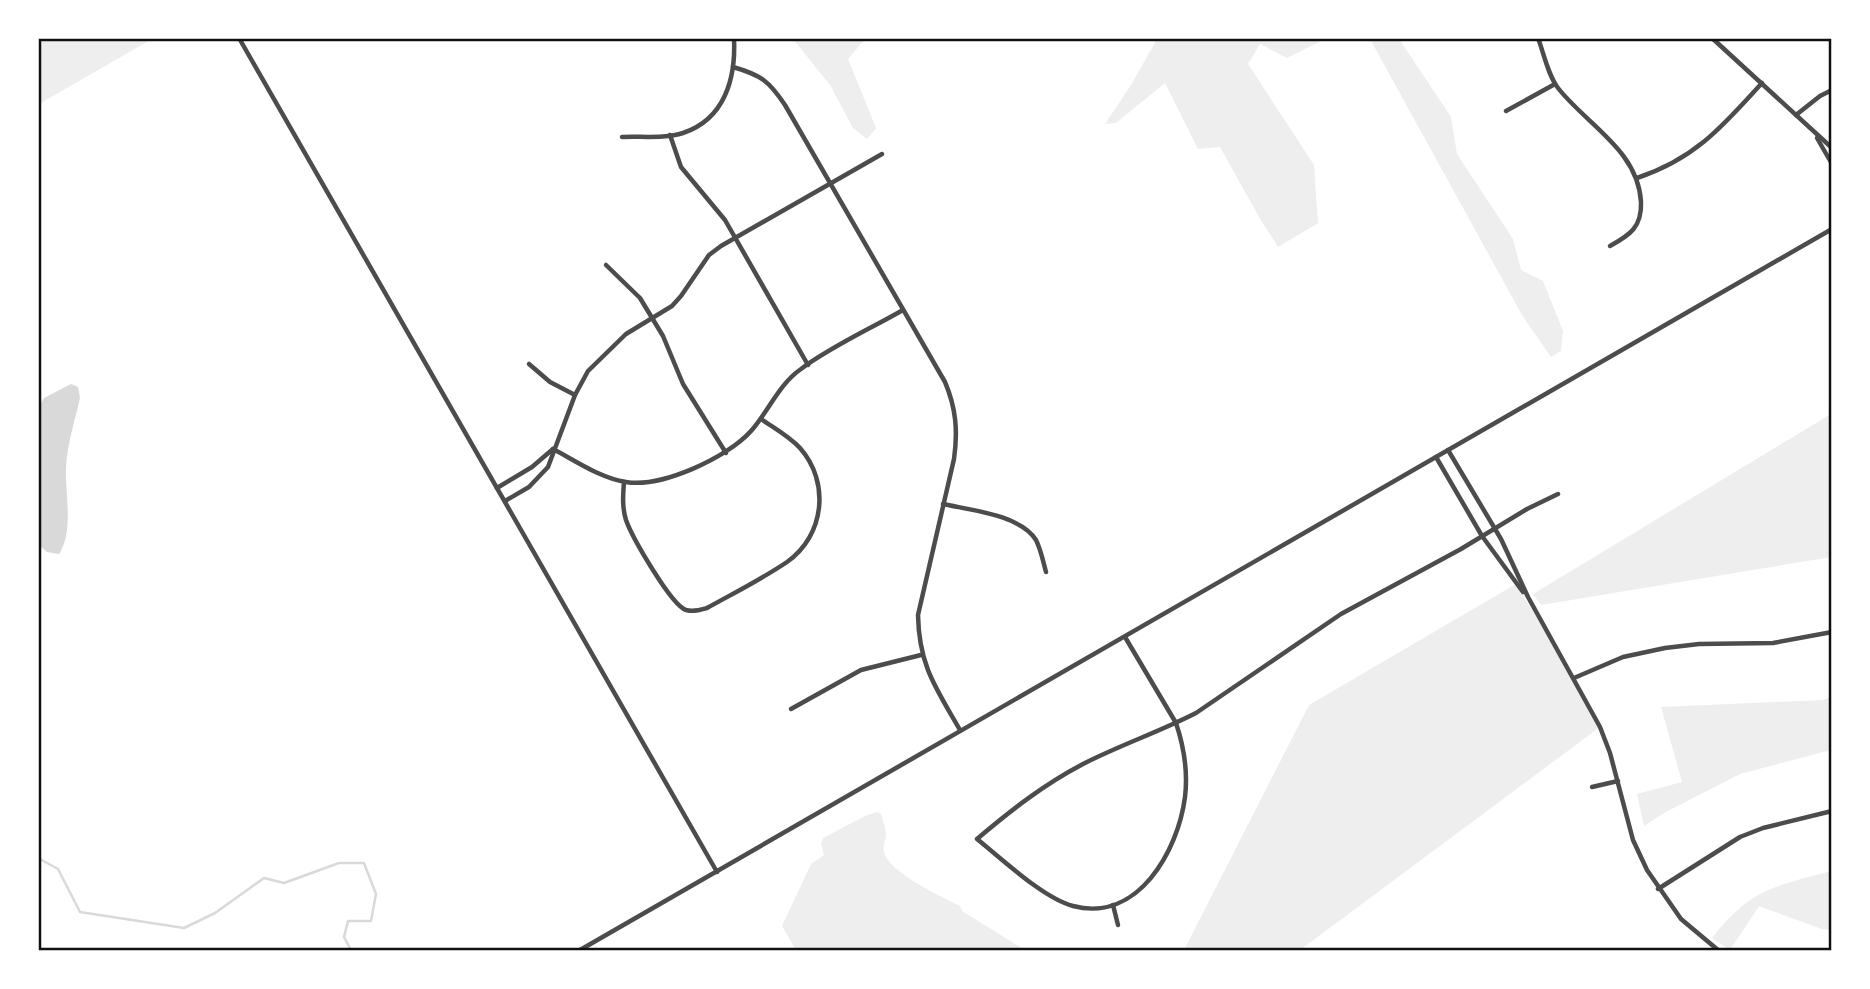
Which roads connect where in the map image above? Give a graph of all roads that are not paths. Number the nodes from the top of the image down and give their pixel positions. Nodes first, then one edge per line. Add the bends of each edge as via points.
1 (239, 38) edge
2 (734, 38) edge
3 (1538, 38) edge
4 (1712, 38) edge
5 (1722, 38) edge
6 (1717, 43) junction
7 (733, 67) junction
8 (1555, 83) junction
9 (1762, 83) junction
10 (1832, 90) edge
11 (1506, 111) dead end
12 (1796, 115) junction
13 (1815, 134) junction
14 (670, 135) junction
15 (622, 137) dead end
16 (1832, 148) edge
17 (882, 154) dead end
18 (1832, 164) edge
19 (1637, 178) junction
20 (831, 183) junction
21 (1832, 229) edge
22 (735, 237) junction
23 (1610, 246) dead end
24 (606, 265) dead end
25 (903, 310) junction
26 (653, 318) junction
27 (529, 364) dead end
28 (808, 365) junction
29 (575, 395) junction
30 (761, 419) junction
31 (553, 449) junction
32 (1448, 450) junction
33 (726, 453) junction
34 (1436, 457) junction
35 (624, 482) junction
36 (498, 488) junction
37 (1558, 494) dead end
38 (505, 501) junction
39 (943, 504) junction
40 (1494, 528) junction
41 (1482, 536) junction
42 (1046, 572) dead end
43 (1528, 597) junction
44 (1832, 632) edge
45 (1125, 637) junction
46 (921, 655) junction
47 (1574, 678) junction
48 (791, 709) dead end
49 (1176, 723) junction
50 (960, 730) junction
51 (1618, 781) junction
52 (1592, 787) dead end
53 (1832, 811) edge
54 (717, 872) junction
55 (1658, 888) junction
56 (1113, 905) junction
57 (1118, 925) dead end
58 (580, 950) edge
59 (1718, 950) edge

1 - 36 street
2 - 7 street
3 - 8 street
4 - 6 street
5 - 6 street
6 - 9 street
7 - 14 street via 719,106 698,125
7 - 20 street via 772,86
8 - 11 street
8 - 19 street via 1623,154
9 - 12 street
9 - 19 street via 1692,152
10 - 12 street
12 - 13 street
13 - 16 street
13 - 18 street
14 - 15 street
14 - 22 street via 686,176
17 - 20 street
19 - 23 street via 1640,220 1632,233
20 - 22 street
20 - 25 street
21 - 32 street
22 - 26 street via 709,255 681,296
22 - 28 street
24 - 26 street via 640,298
25 - 28 street
25 - 39 street via 952,400 957,439
26 - 29 street via 607,351 588,371
26 - 33 street via 683,384
27 - 29 street
28 - 30 street via 791,378
29 - 31 street
30 - 33 street
30 - 35 street via 792,440 809,460 819,484 818,518 807,541 788,561 708,608 685,610 670,598 626,520
31 - 35 street
31 - 36 street
31 - 38 street via 548,467 537,480
32 - 34 street
32 - 40 street
33 - 35 street via 685,471 644,482
34 - 41 street
34 - 45 street
36 - 38 street
37 - 40 street
38 - 54 street
39 - 42 street via 1001,517 1023,527 1034,537
39 - 46 street via 918,615
40 - 41 street
40 - 43 street
41 - 43 street
41 - 49 street via 1324,625 1227,694
43 - 47 street
44 - 47 street via 1773,643 1665,648 1623,657
45 - 49 street
45 - 50 street
46 - 48 street via 861,670
46 - 50 street
47 - 51 street via 1600,727
49 - 56 street via 1186,770 1177,830 1154,876
49 - 56 street via 1064,775 977,839 1056,899 1086,908
50 - 54 street
51 - 52 street
51 - 55 street via 1633,841
53 - 55 street via 1740,837
54 - 58 street
55 - 59 street via 1681,919
56 - 57 street

